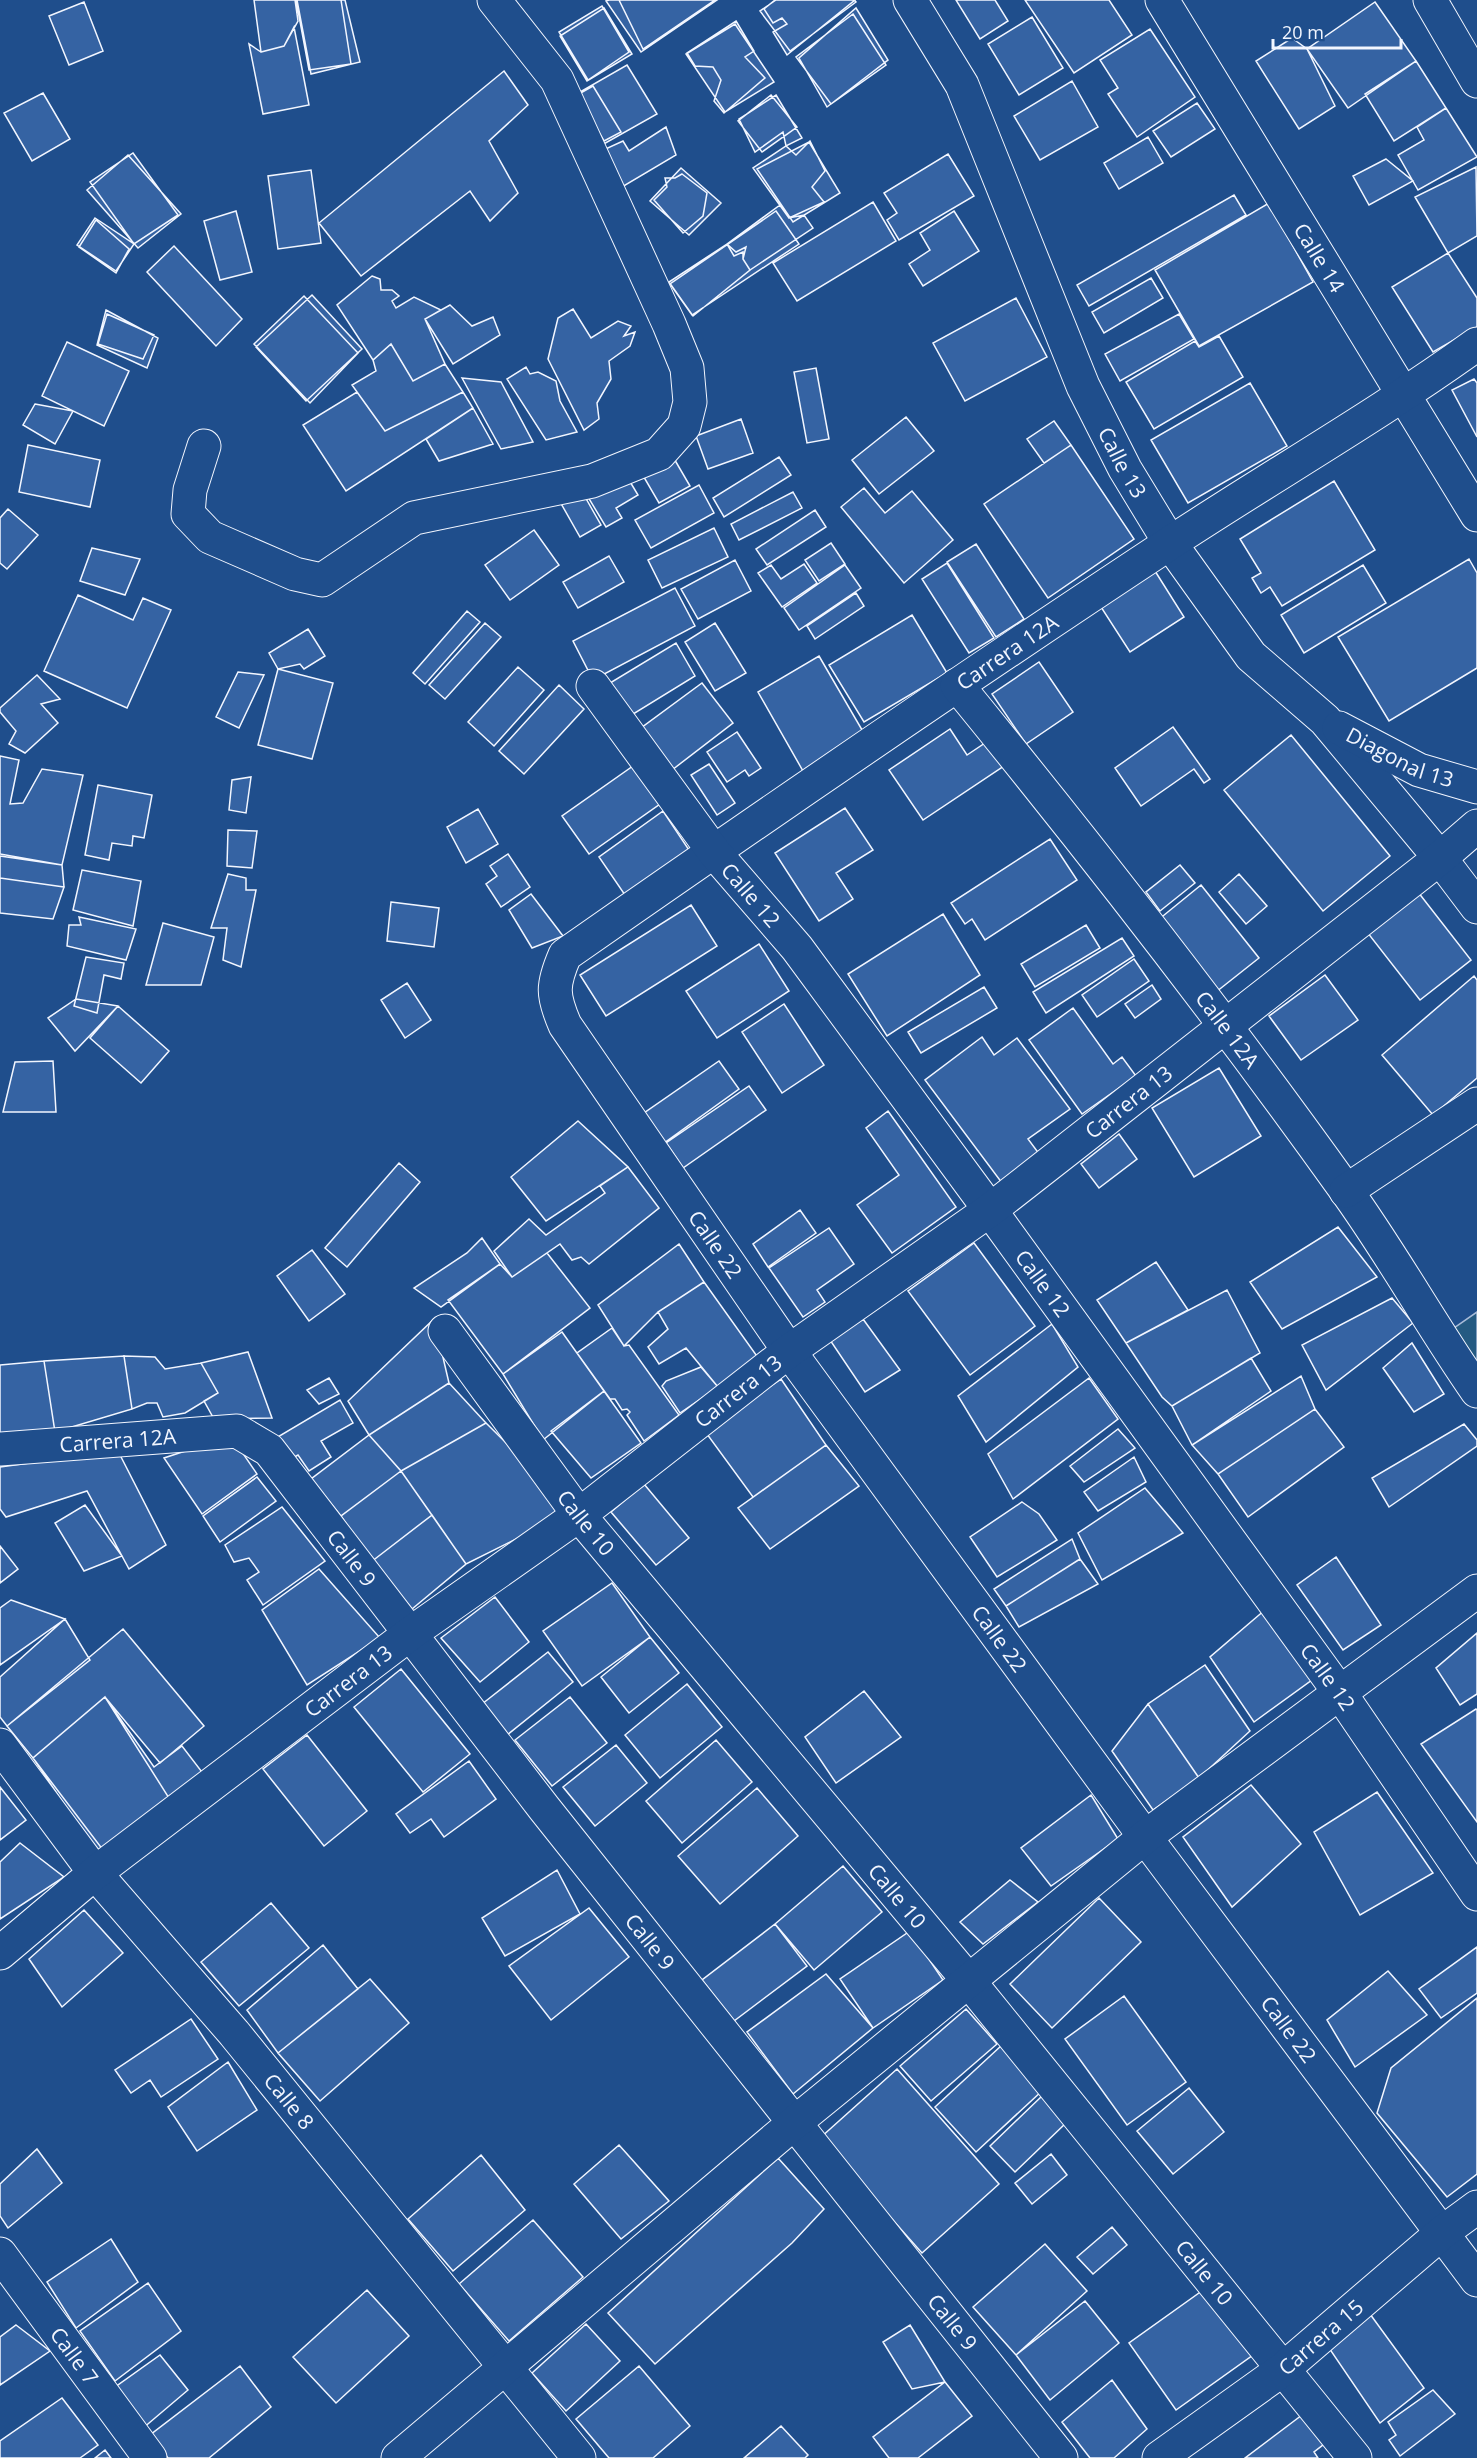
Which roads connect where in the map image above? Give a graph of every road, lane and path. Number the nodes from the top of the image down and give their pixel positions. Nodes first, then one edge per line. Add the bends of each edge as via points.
1 (494, 0) edge
2 (910, 0) edge
3 (1162, 0) edge
4 (1430, 0) edge
5 (1477, 81) edge
6 (1477, 344) edge
7 (1404, 396) junction
8 (204, 446) dead end
9 (1477, 515) edge
10 (1170, 543) junction
11 (957, 685) junction
12 (593, 686) dead end
13 (1325, 720) junction
14 (1477, 787) edge
15 (1477, 826) edge
16 (714, 852) junction
17 (1440, 858) junction
18 (1477, 907) edge
19 (554, 980) joint
20 (1225, 1028) junction
21 (1477, 1104) edge
22 (1346, 1191) junction
23 (990, 1210) junction
24 (445, 1331) dead end
25 (789, 1351) junction
26 (1477, 1391) edge
27 (237, 1431) joint
28 (0, 1449) edge
29 (579, 1515) junction
30 (1477, 1591) edge
31 (411, 1633) junction
32 (1340, 1693) junction
33 (0, 1745) edge
34 (1145, 1837) junction
35 (95, 1873) junction
36 (1477, 1894) edge
37 (0, 1953) edge
38 (968, 1980) junction
39 (794, 2124) junction
40 (1477, 2207) edge
41 (1443, 2232) junction
42 (0, 2254) edge
43 (1477, 2280) edge
44 (504, 2369) junction
45 (1282, 2370) junction
46 (150, 2458) edge
47 (398, 2458) edge
48 (579, 2458) edge
49 (1061, 2458) edge
50 (1159, 2458) edge
51 (1355, 2458) edge

1 - 8 street via 557,80 669,324 687,368 690,402 684,426 659,454 592,481 414,518 322,580 296,574 210,537 188,514 190,490
2 - 10 street, Calle 13 via 962,85 1083,386 1125,469
3 - 7 street, Calle 14
4 - 5 street
6 - 7 street, Carrera 12A
7 - 9 street, Calle 14
7 - 10 street, Carrera 12A
10 - 11 street, Carrera 12A
10 - 13 street, Calle 13 via 1251,656
11 - 16 street, Carrera 12A
11 - 20 street, Calle 12A
12 - 16 street, Calle 12
13 - 14 street, Diagonal 13 via 1419,770
13 - 17 street, Calle 13
15 - 17 street, Carrera 13
16 - 19 street, Carrera 12A via 565,956
16 - 23 street, Calle 12 via 797,948
17 - 18 street, Calle 13
17 - 20 street, Carrera 13
19 - 25 street, Calle 22 via 556,1003 565,1025
20 - 22 street, Calle 12A
20 - 23 street, Carrera 13
21 - 22 street
22 - 26 street, Calle 12A
23 - 25 street, Carrera 13
23 - 32 street, Calle 12
24 - 29 street, Calle 10
25 - 29 street, Carrera 13
25 - 34 street, Calle 22
27 - 28 street, Carrera 12A
27 - 31 street, Calle 9 via 269,1450
29 - 31 street, Carrera 13
29 - 38 street, Calle 10
30 - 32 street
31 - 35 street, Carrera 13
31 - 39 street, Calle 9
32 - 34 street
32 - 36 street, Calle 12
33 - 35 street, Calle 8
34 - 38 street
34 - 41 street, Calle 22
35 - 37 street, Carrera 13
35 - 44 street, Calle 8 via 234,2033
38 - 39 street
38 - 45 street, Calle 10
39 - 44 street
39 - 49 street, Calle 9
40 - 41 street, Carrera 15
41 - 43 street, Calle 22
41 - 45 street, Carrera 15
42 - 46 street, Calle 7
44 - 47 street
44 - 48 street, Calle 8
45 - 50 street, Carrera 15
45 - 51 street, Calle 10

